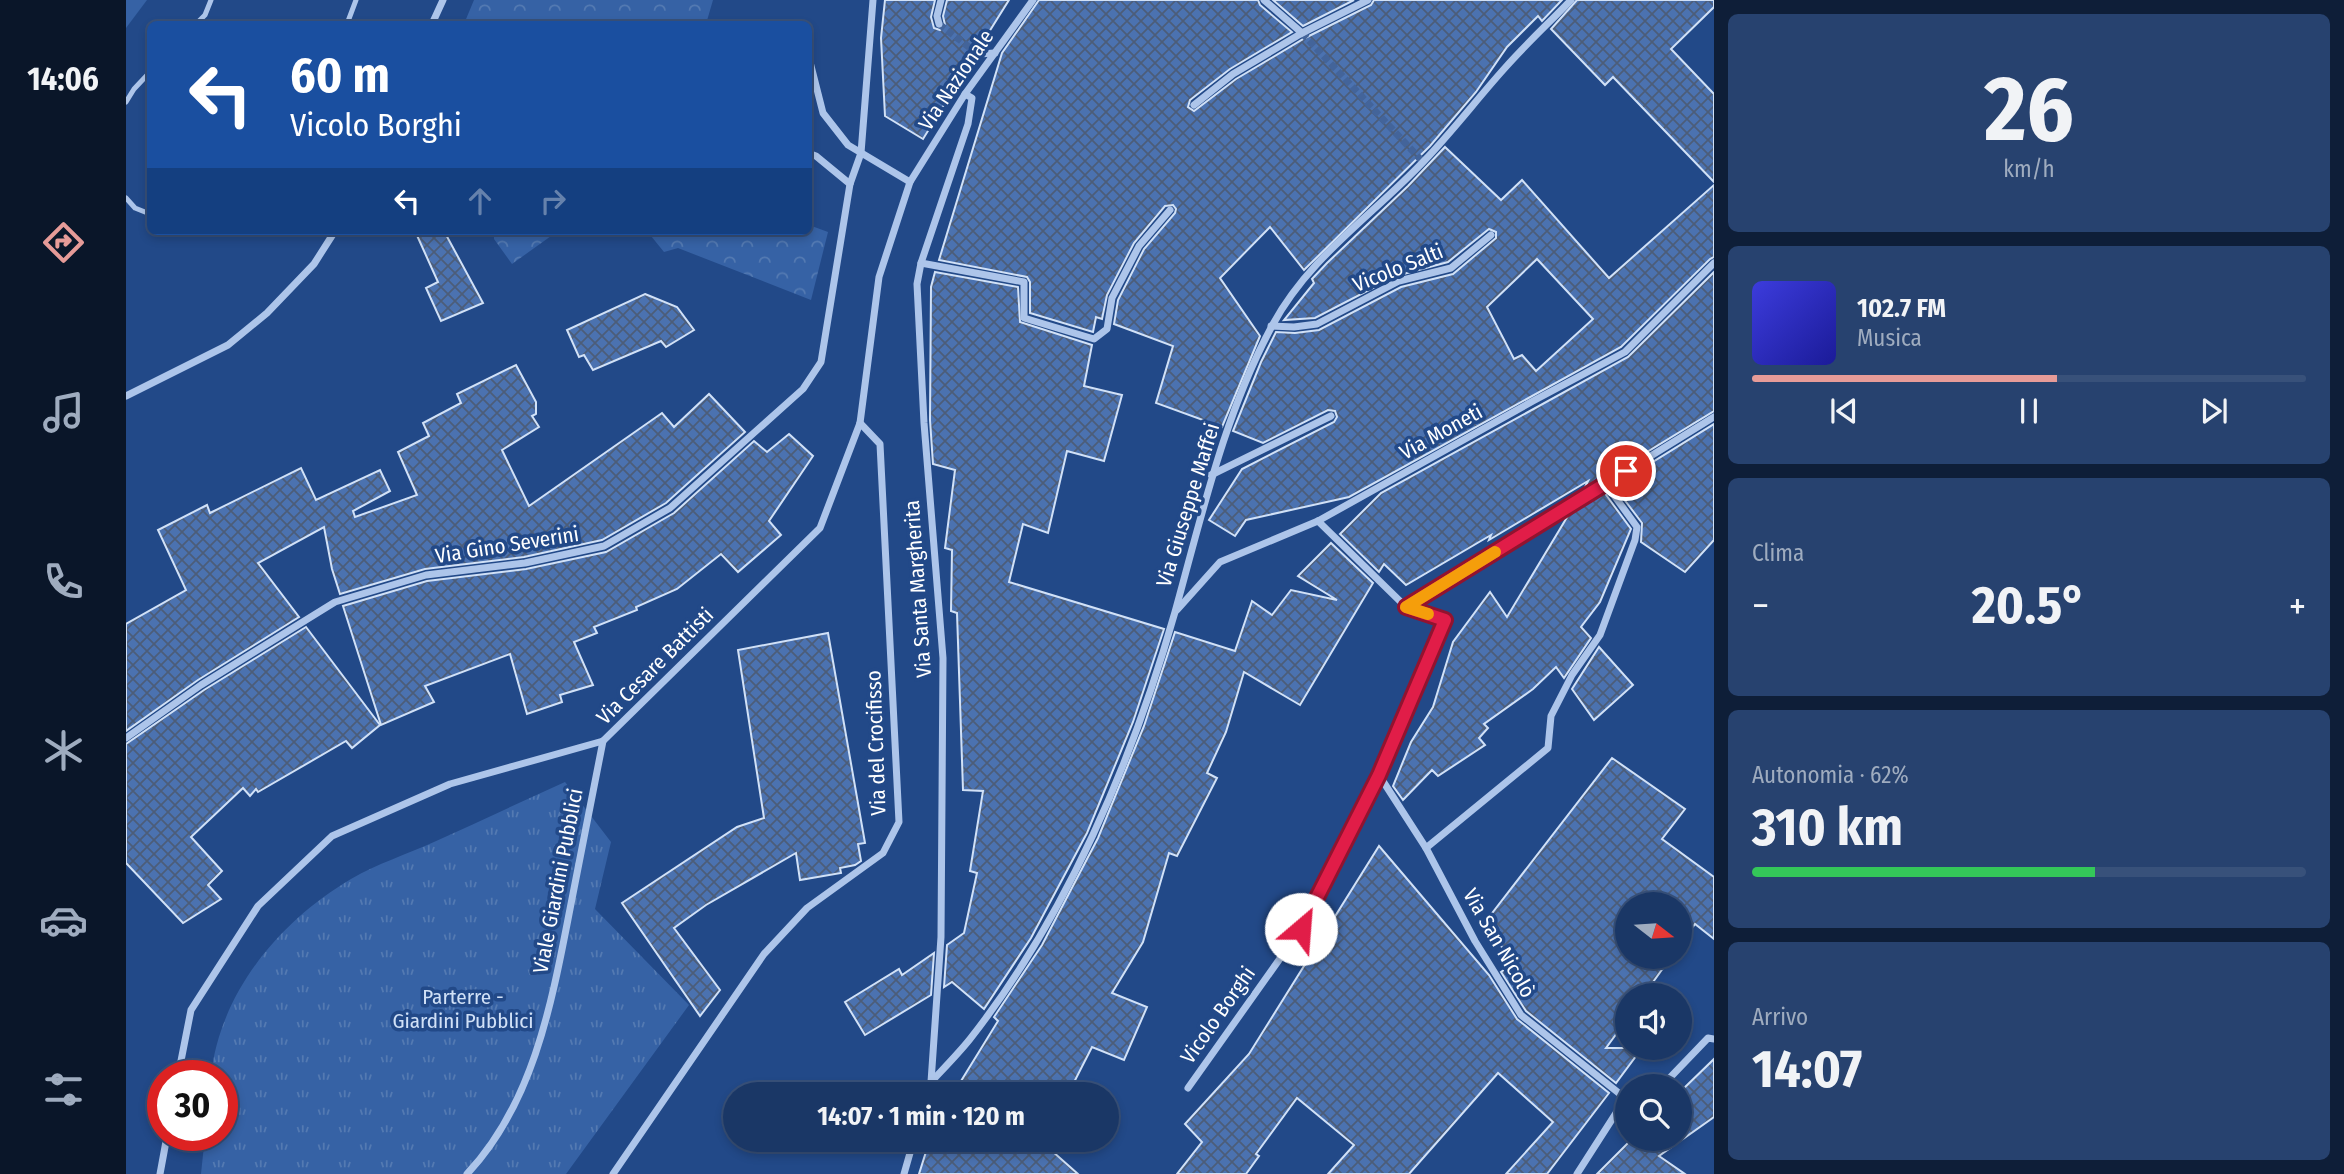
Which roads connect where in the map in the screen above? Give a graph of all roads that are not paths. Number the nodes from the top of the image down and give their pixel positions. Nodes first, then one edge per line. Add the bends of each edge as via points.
1 (211, 0) edge
2 (356, 0) edge
3 (443, 0) edge
4 (873, 0) edge
5 (941, 0) edge
6 (1033, 0) edge
7 (1264, 0) edge
8 (1368, 0) edge
9 (1572, 0) edge
10 (199, 21) edge
11 (348, 21) edge
12 (433, 21) edge
13 (939, 24) dead end
14 (1302, 33) junction
15 (995, 53) junction
16 (978, 54) tunnel mouth
17 (812, 70) edge
18 (147, 75) edge
19 (965, 94) junction
20 (126, 102) edge
21 (1194, 105) dead end
22 (861, 153) junction
23 (812, 156) edge
24 (910, 182) junction
25 (850, 184) junction
26 (126, 198) edge
27 (900, 209) joint
28 (1170, 210) dead end
29 (147, 213) edge
30 (332, 235) edge
31 (1491, 235) dead end
32 (921, 263) junction
33 (1714, 263) edge
34 (1271, 326) junction
35 (126, 396) edge
36 (1331, 416) dead end
37 (1714, 418) edge
38 (860, 422) junction
39 (1211, 475) junction
40 (1605, 484) junction
41 (1318, 521) junction
42 (1406, 607) junction
43 (1174, 613) junction
44 (126, 738) edge
45 (603, 741) junction
46 (1379, 775) junction
47 (1426, 848) junction
48 (1714, 1039) edge
49 (181, 1060) edge
50 (1673, 1074) edge
51 (931, 1082) joint
52 (1188, 1088) dead end
53 (1615, 1088) edge
54 (1615, 1114) edge
55 (164, 1151) edge
56 (910, 1152) edge
57 (160, 1174) edge
58 (467, 1174) edge
59 (613, 1174) edge
60 (904, 1174) edge
61 (1577, 1174) edge

1 - 10 lane
2 - 11 lane
3 - 12 street
4 - 22 street, Via Gino Severini
5 - 13 street
6 - 15 street, Via Nazionale
7 - 14 street
8 - 14 street
9 - 34 street, Via Giuseppe Maffei via 1423,162 1340,237 1290,295
14 - 21 street via 1233,74
15 - 16 street
15 - 19 street, Via Nazionale
17 - 22 street via 823,113 848,145
18 - 20 lane
19 - 24 street, Via Nazionale
19 - 32 street, Via Santa Margherita via 972,98 968,124
22 - 24 street
22 - 25 street, Via Gino Severini
23 - 25 street
24 - 27 street, Via Nazionale
25 - 44 street, Via Gino Severini via 821,362 803,389 670,508 604,546 525,563 426,575 335,602 201,685
26 - 29 lane
27 - 38 street, Via Cesare Battisti via 878,277
28 - 32 street via 1139,246 1112,298 1107,330 1094,339 1024,318 1024,282
30 - 35 street via 314,264 228,345
31 - 34 street, Vicolo Salti via 1451,268 1399,281 1317,324
32 - 51 street, Via Santa Margherita via 917,284 923,423 943,658 941,937
33 - 41 street, Via Moneti via 1625,352
34 - 39 street, Via Giuseppe Maffei
36 - 39 street
37 - 40 street
38 - 45 street, Via Cesare Battisti via 820,527
38 - 59 street, Via del Crocifisso via 880,444 899,822 883,853 807,908 764,954
39 - 43 street, Via Giuseppe Maffei
40 - 42 street
40 - 47 street via 1637,527 1635,540 1600,635 1551,716 1548,748
41 - 42 street, Vicolo Borghi
41 - 43 street, Via Moneti via 1220,562
42 - 46 street, Vicolo Borghi via 1445,620
43 - 51 street, Via Giuseppe Maffei via 1143,712 1074,876 1023,964 970,1040
45 - 49 street, Via Cesare Battisti via 450,785 332,836 258,906 191,1010
45 - 58 street, Viale Giardini Pubblici via 552,998 520,1096 487,1153
46 - 47 street, Via San Nicolò
46 - 52 street, Vicolo Borghi via 1301,929
47 - 53 street, Via San Nicolò via 1521,1015
48 - 50 street via 1708,1038
54 - 61 street
55 - 57 street
56 - 60 street

